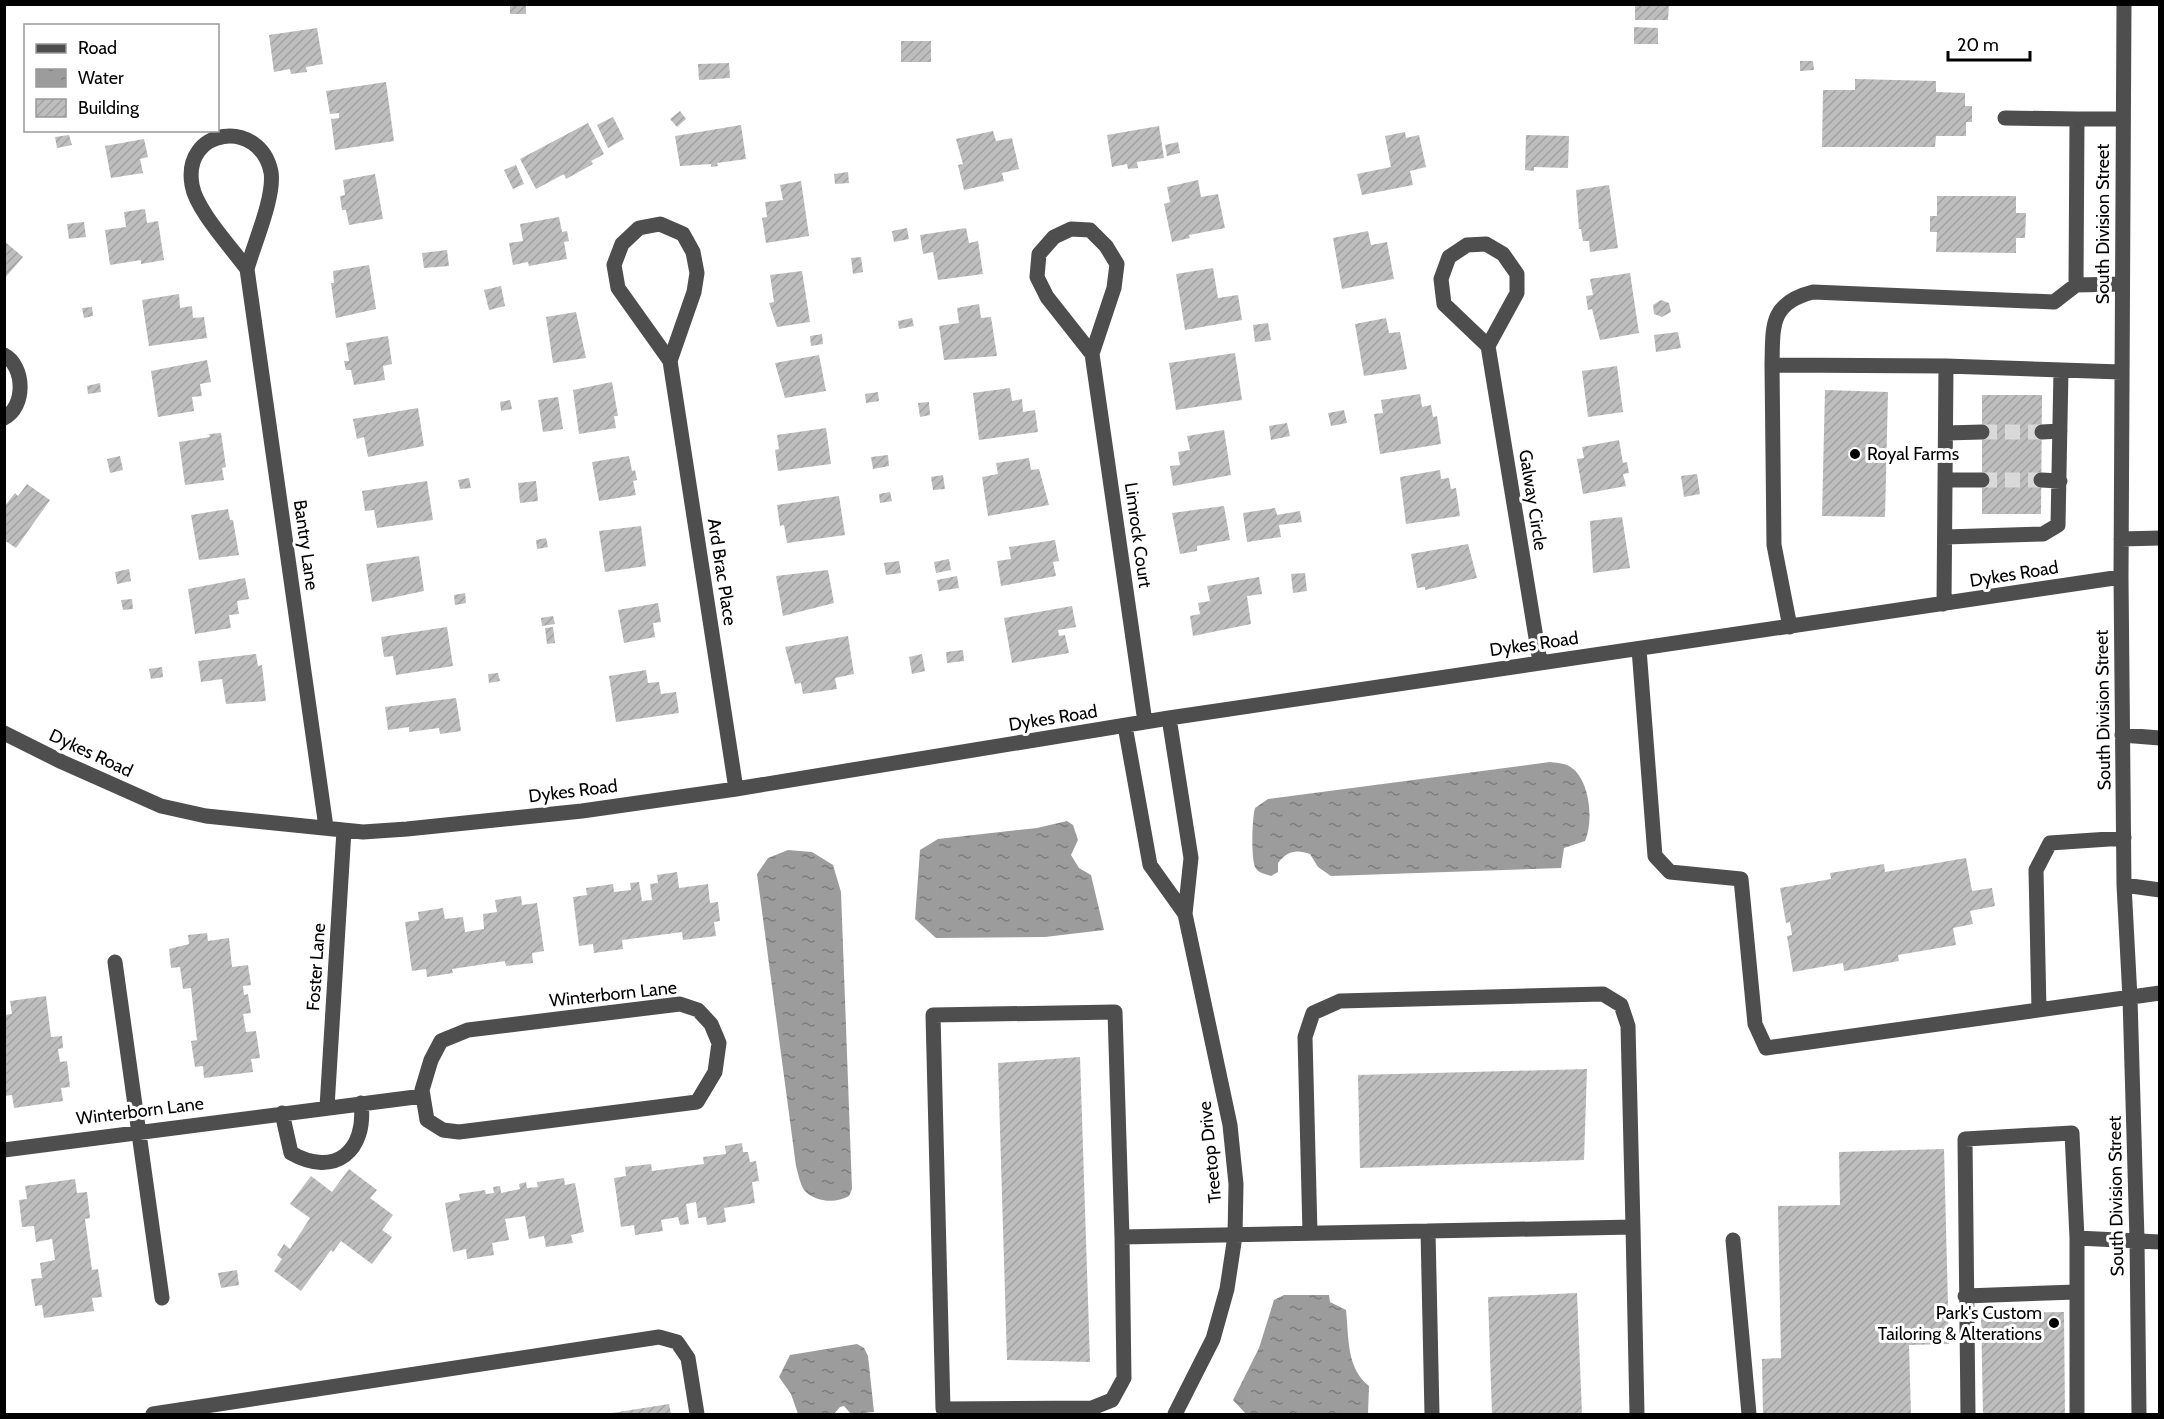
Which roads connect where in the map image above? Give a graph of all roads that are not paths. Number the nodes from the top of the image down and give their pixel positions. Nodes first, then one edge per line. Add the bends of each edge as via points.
1 (2124, 4) edge
2 (2005, 118) dead end
3 (2077, 119) junction
4 (2123, 119) junction
5 (247, 269) junction
6 (2122, 284) junction
7 (2076, 285) junction
8 (1488, 346) junction
9 (1092, 354) junction
10 (4, 355) edge
11 (670, 361) junction
12 (1772, 366) junction
13 (1946, 366) junction
14 (2061, 370) junction
15 (2121, 372) junction
16 (4, 418) edge
17 (2060, 431) junction
18 (1982, 432) tunnel mouth
19 (2042, 432) tunnel mouth
20 (1946, 433) junction
21 (1946, 480) junction
22 (1982, 480) tunnel mouth
23 (2041, 480) tunnel mouth
24 (2060, 481) junction
25 (1945, 537) junction
26 (2160, 538) edge
27 (2121, 539) junction
28 (2121, 577) junction
29 (1944, 604) junction
30 (1790, 627) junction
31 (1640, 649) junction
32 (1540, 662) junction
33 (1169, 718) junction
34 (1145, 722) junction
35 (1125, 726) junction
36 (4, 733) edge
37 (2122, 735) junction
38 (2160, 738) edge
39 (736, 789) junction
40 (326, 827) junction
41 (344, 830) junction
42 (2124, 838) junction
43 (2124, 885) junction
44 (2160, 890) edge
45 (1185, 914) junction
46 (115, 962) dead end
47 (2160, 993) edge
48 (2130, 998) junction
49 (2039, 1010) junction
50 (423, 1096) junction
51 (361, 1103) junction
52 (327, 1107) junction
53 (282, 1113) junction
54 (139, 1131) junction
55 (4, 1150) edge
56 (1633, 1227) junction
57 (1428, 1231) junction
58 (1310, 1233) junction
59 (1235, 1236) junction
60 (1122, 1237) junction
61 (2077, 1238) junction
62 (2137, 1239) junction
63 (1733, 1240) dead end
64 (2160, 1242) edge
65 (2076, 1292) junction
66 (1965, 1296) junction
67 (162, 1298) dead end
68 (153, 1414) edge
69 (697, 1414) edge
70 (1175, 1414) edge
71 (1432, 1414) edge
72 (1637, 1414) edge
73 (1749, 1414) edge
74 (1968, 1414) edge
75 (2077, 1414) edge
76 (2139, 1414) edge

1 - 4 street, South Division Street
2 - 3 street
3 - 4 street
3 - 7 street
4 - 6 street, South Division Street
5 - 5 street, Bantry Lane via 270,192 267,158 254,143 232,135 213,138 200,148 191,166 192,187 201,206
5 - 40 street, Bantry Lane
6 - 7 street
6 - 15 street, South Division Street
7 - 12 street via 2054,302 1806,294 1782,307 1773,322
8 - 8 street via 1517,293 1517,274 1503,254 1486,244 1467,245 1449,257 1441,279 1444,304
8 - 32 street, Galway Circle
9 - 9 street, Limrock Court via 1114,288 1116,264 1090,230 1071,229 1054,237 1039,254 1038,277 1047,297
9 - 34 street, Limrock Court
10 - 16 street via 10,358 20,377 20,400
11 - 11 street, Ard Brac Place via 697,273 693,252 683,234 660,224 639,228 622,244 614,265 618,288
11 - 39 street, Ard Brac Place
12 - 13 street
12 - 30 street via 1774,545
13 - 14 street
13 - 20 street
14 - 15 street
14 - 17 street
15 - 27 street, South Division Street
17 - 19 street
17 - 24 street
18 - 20 street
20 - 21 street
21 - 22 street
21 - 25 street
23 - 24 street
24 - 25 street via 2058,525 2043,534
25 - 29 street
26 - 27 street
27 - 28 street, South Division Street
28 - 29 street, Dykes Road
28 - 37 street, South Division Street
29 - 30 street, Dykes Road
30 - 31 street, Dykes Road
31 - 32 street, Dykes Road
31 - 49 street via 1655,856 1670,872 1741,879 1755,1024 1766,1048
32 - 33 street, Dykes Road
33 - 34 street, Dykes Road
33 - 45 street, Treetop Drive via 1191,858
34 - 35 street, Dykes Road
35 - 39 street, Dykes Road
35 - 45 street, Treetop Drive via 1150,865
36 - 40 street, Dykes Road via 161,806 206,816
37 - 38 street
37 - 42 street, South Division Street
39 - 41 street, Dykes Road via 582,811 363,832
40 - 41 street, Dykes Road
41 - 52 street, Foster Lane
42 - 43 street, South Division Street
42 - 49 street via 2050,843 2036,870
43 - 44 street
43 - 48 street, South Division Street
45 - 59 street, Treetop Drive via 1230,1125 1236,1184
46 - 54 street
47 - 48 street
48 - 49 street
48 - 62 street, South Division Street
50 - 50 street, Winterborn Lane via 427,1120 443,1130 459,1132 697,1102 715,1072 719,1043 711,1024 698,1010 680,1004 468,1030 441,1041 431,1060
50 - 51 street, Winterborn Lane
51 - 52 street, Winterborn Lane
51 - 53 street via 361,1134 356,1147 331,1161 304,1160 291,1153
52 - 53 street, Winterborn Lane
53 - 54 street, Winterborn Lane
54 - 55 street, Winterborn Lane
54 - 67 street
56 - 57 street
56 - 58 street via 1628,1026 1621,1005 1603,994 1340,1001 1313,1013 1305,1037
56 - 72 street
57 - 58 street
57 - 71 street
58 - 59 street
59 - 60 street
59 - 70 street, Treetop Drive via 1227,1289 1213,1339
60 - 60 street via 1124,1378 1112,1400 1092,1408 943,1409 933,1015 1115,1012
61 - 62 street
61 - 65 street
61 - 66 street via 2072,1133 1965,1139
62 - 64 street
62 - 76 street, South Division Street
63 - 73 street
65 - 66 street
65 - 75 street
66 - 74 street
68 - 69 street via 659,1337 677,1342 688,1358

